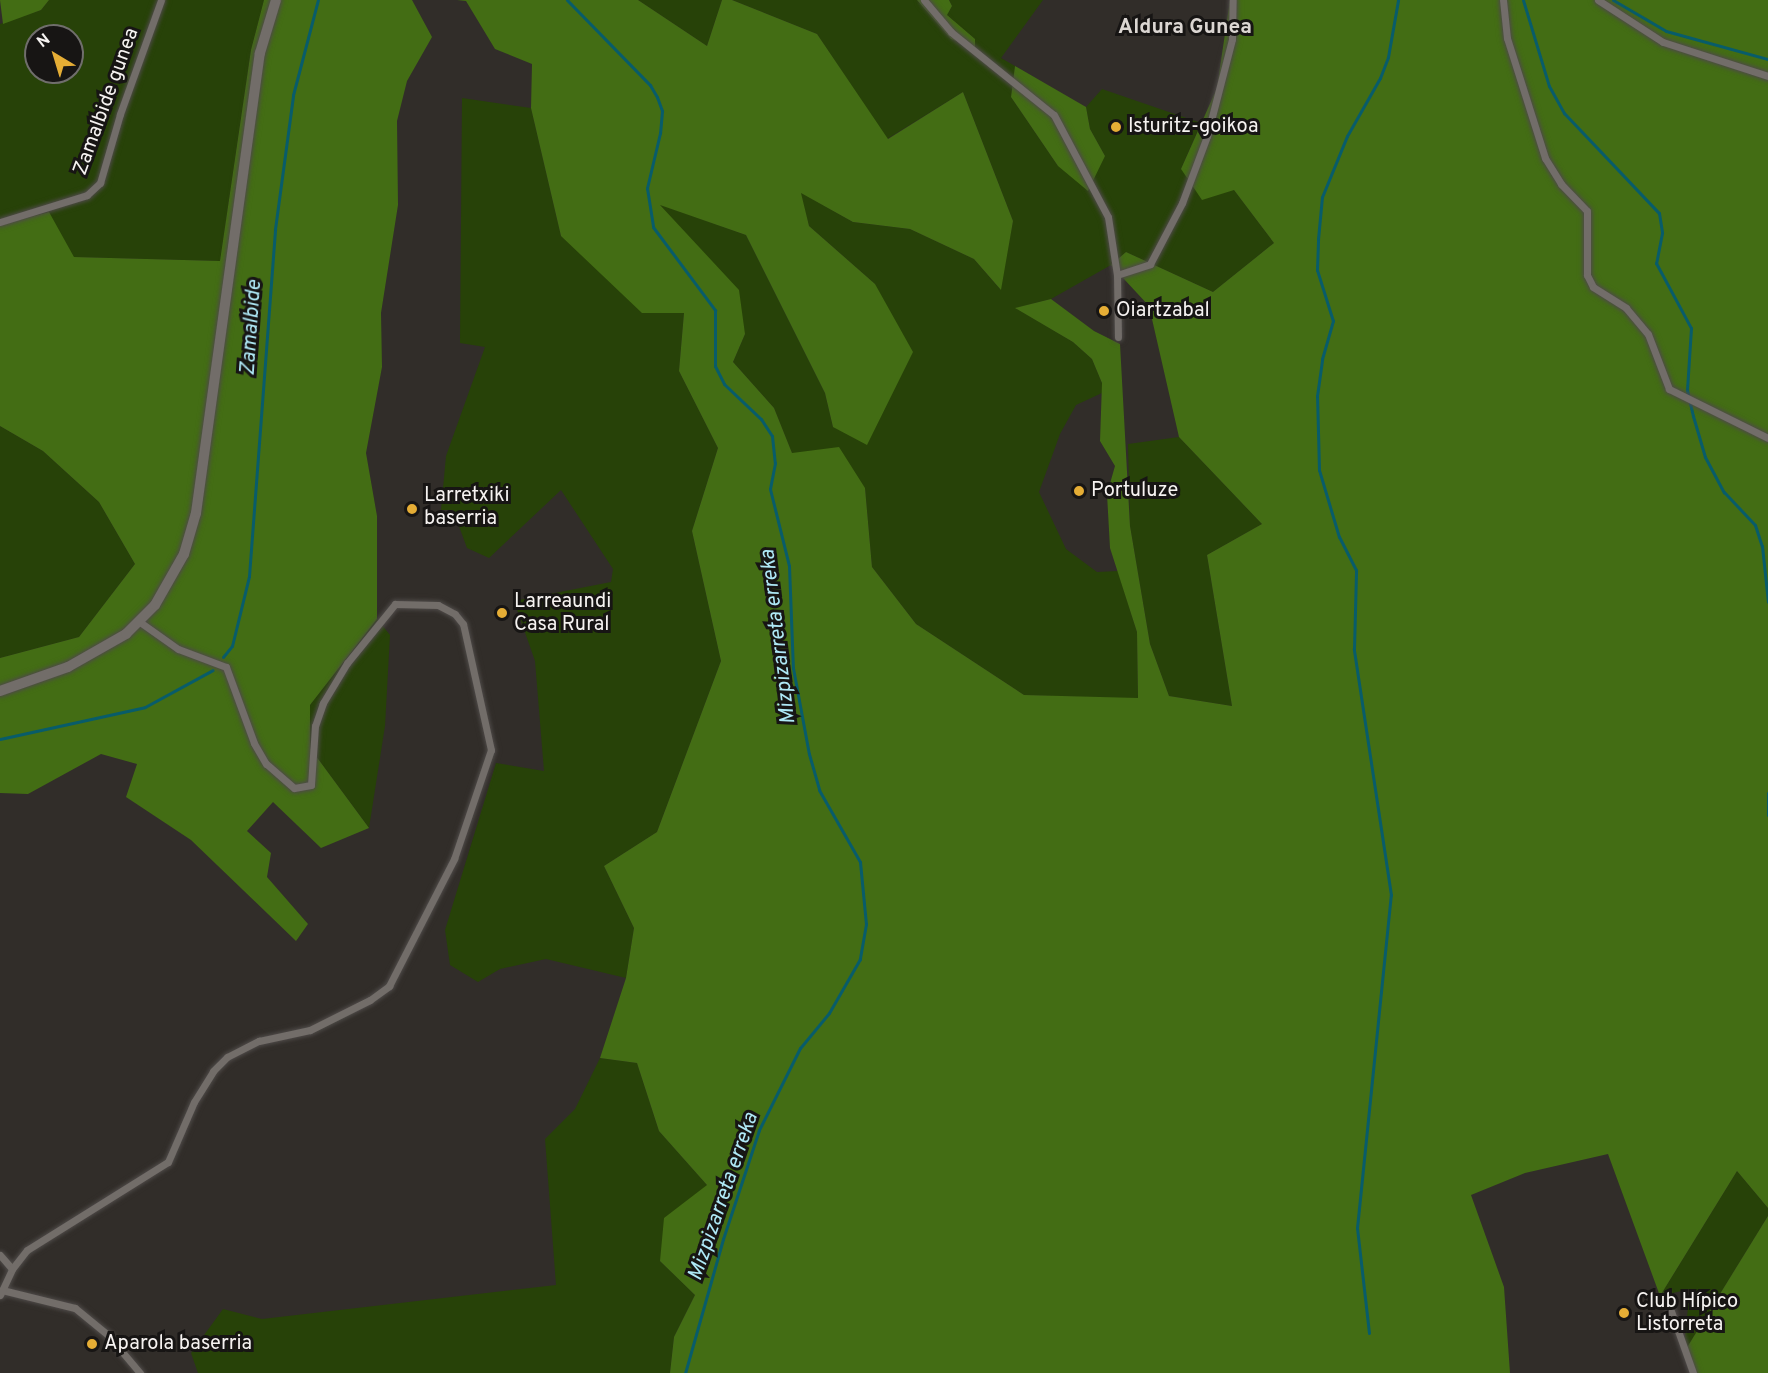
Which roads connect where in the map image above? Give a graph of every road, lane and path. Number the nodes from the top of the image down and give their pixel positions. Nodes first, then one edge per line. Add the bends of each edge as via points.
1 (161, 0) edge
2 (276, 0) edge
3 (924, 0) edge
4 (1233, 0) edge
5 (1503, 0) edge
6 (1598, 0) edge
7 (1768, 76) edge
8 (0, 222) edge
9 (1117, 275) junction
10 (1118, 337) dead end
11 (1768, 438) edge
12 (140, 622) junction
13 (0, 691) edge
14 (0, 1256) edge
15 (12, 1269) junction
16 (1, 1293) edge
17 (1666, 1297) dead end
18 (140, 1373) edge
19 (1693, 1373) edge

1 - 8 street, Zamalbide gunea via 100,183 87,195
2 - 12 main road via 260,53 196,513 176,573
3 - 9 street via 951,32 1054,115 1108,218
4 - 9 street via 1232,39 1207,136 1182,203 1150,264
5 - 11 street via 1507,38 1545,158 1561,184 1587,211 1587,274 1593,287 1626,308 1648,334 1669,389
6 - 7 street via 1664,42
9 - 10 street
12 - 13 main road via 84,660
12 - 15 street via 178,649 226,667 254,743 266,764 294,788 311,785 315,726 323,703 347,663 395,604 438,605 455,614 463,624 491,750 454,859 388,986 370,1000 310,1030 259,1041 227,1057 213,1071 194,1102 168,1162 48,1235 27,1250
14 - 15 street
15 - 16 street
16 - 18 street via 75,1308 108,1335
17 - 19 street

